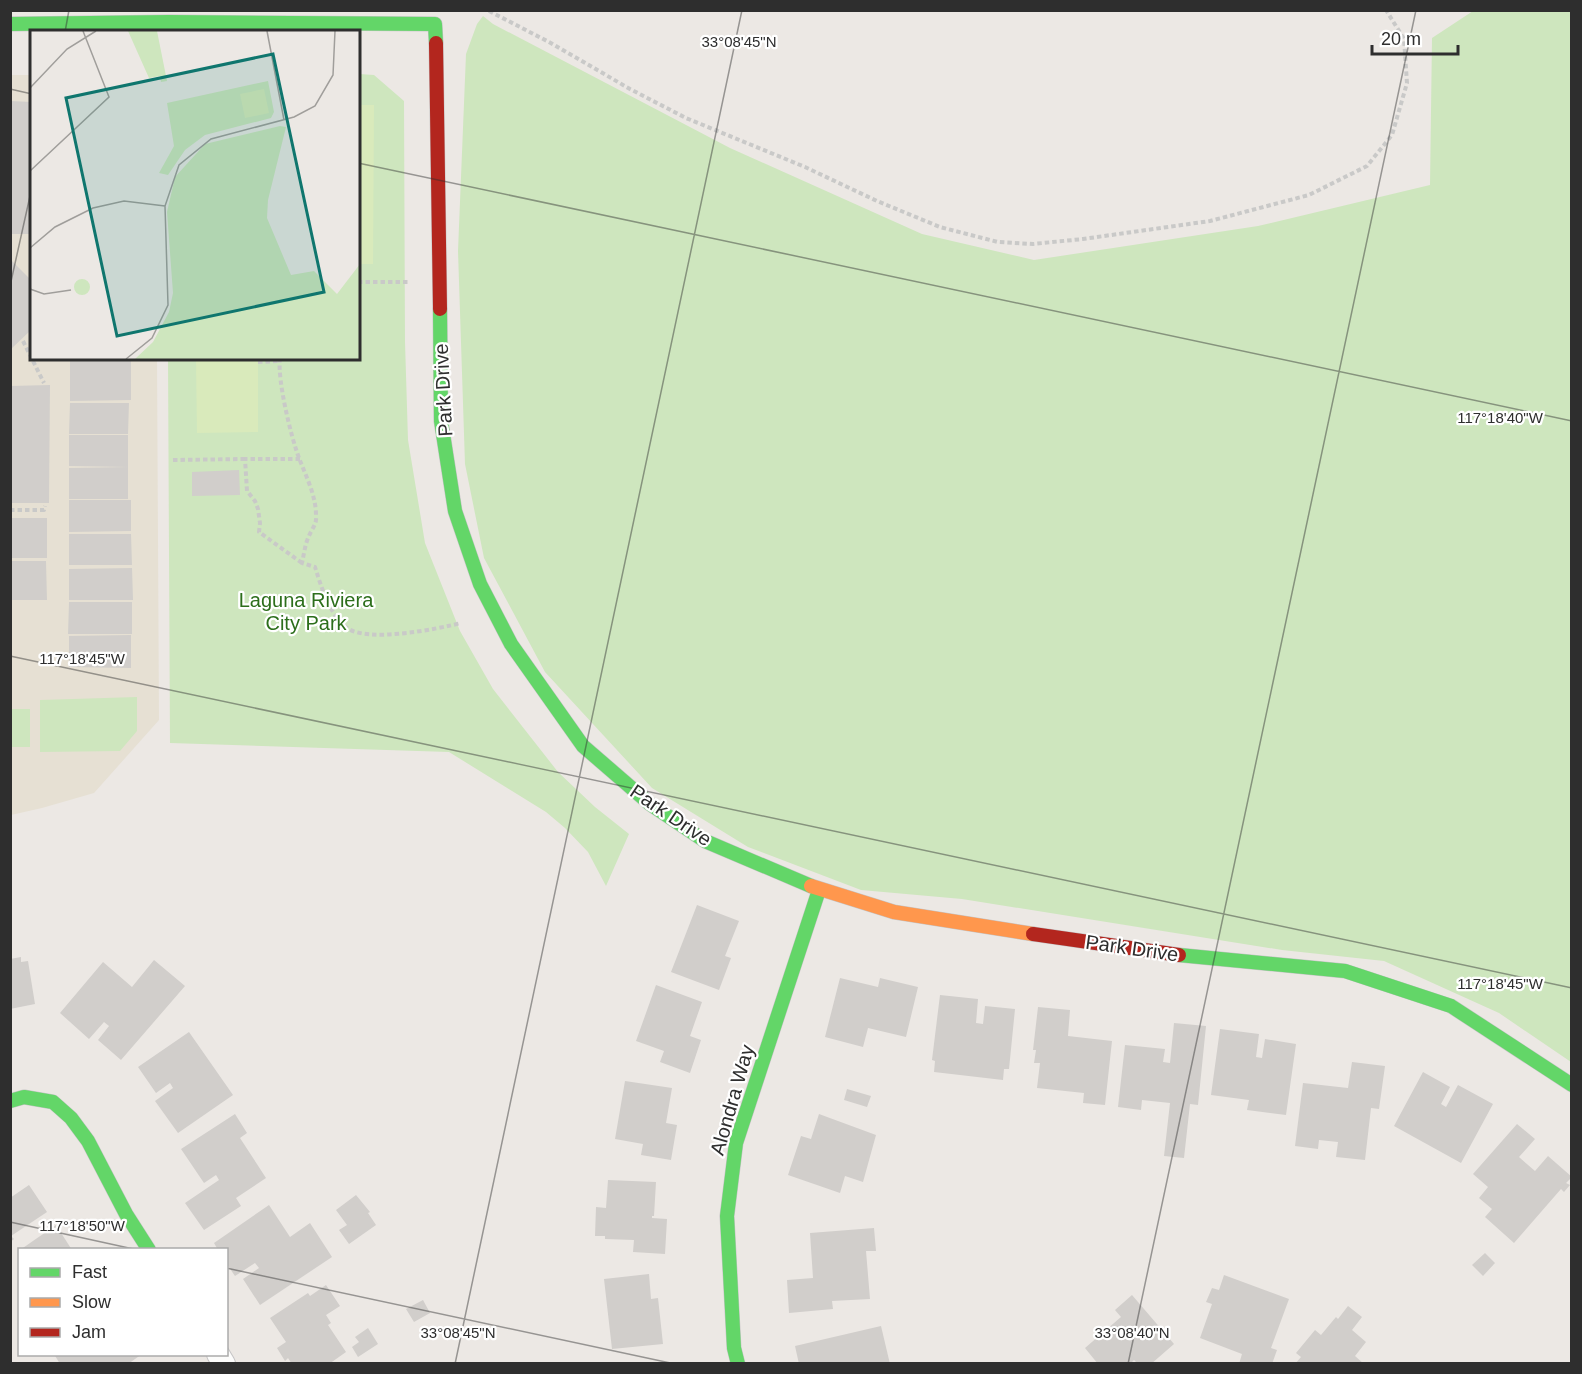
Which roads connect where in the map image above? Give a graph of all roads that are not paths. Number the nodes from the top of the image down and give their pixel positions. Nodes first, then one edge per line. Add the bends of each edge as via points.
1 (434, 17) edge
2 (10, 24) edge
3 (819, 890) junction
4 (1572, 1085) edge
5 (10, 1101) edge
6 (148, 1248) edge
7 (738, 1364) edge

1 - 2 street
1 - 3 street, Park Drive via 441,421 455,511 480,584 510,644 583,746 650,804 705,841
3 - 4 street, Park Drive via 894,912 1152,952 1345,970 1451,1006
3 - 7 street, Alondra Way via 736,1143 727,1216
5 - 6 street via 24,1097 53,1102 71,1118

